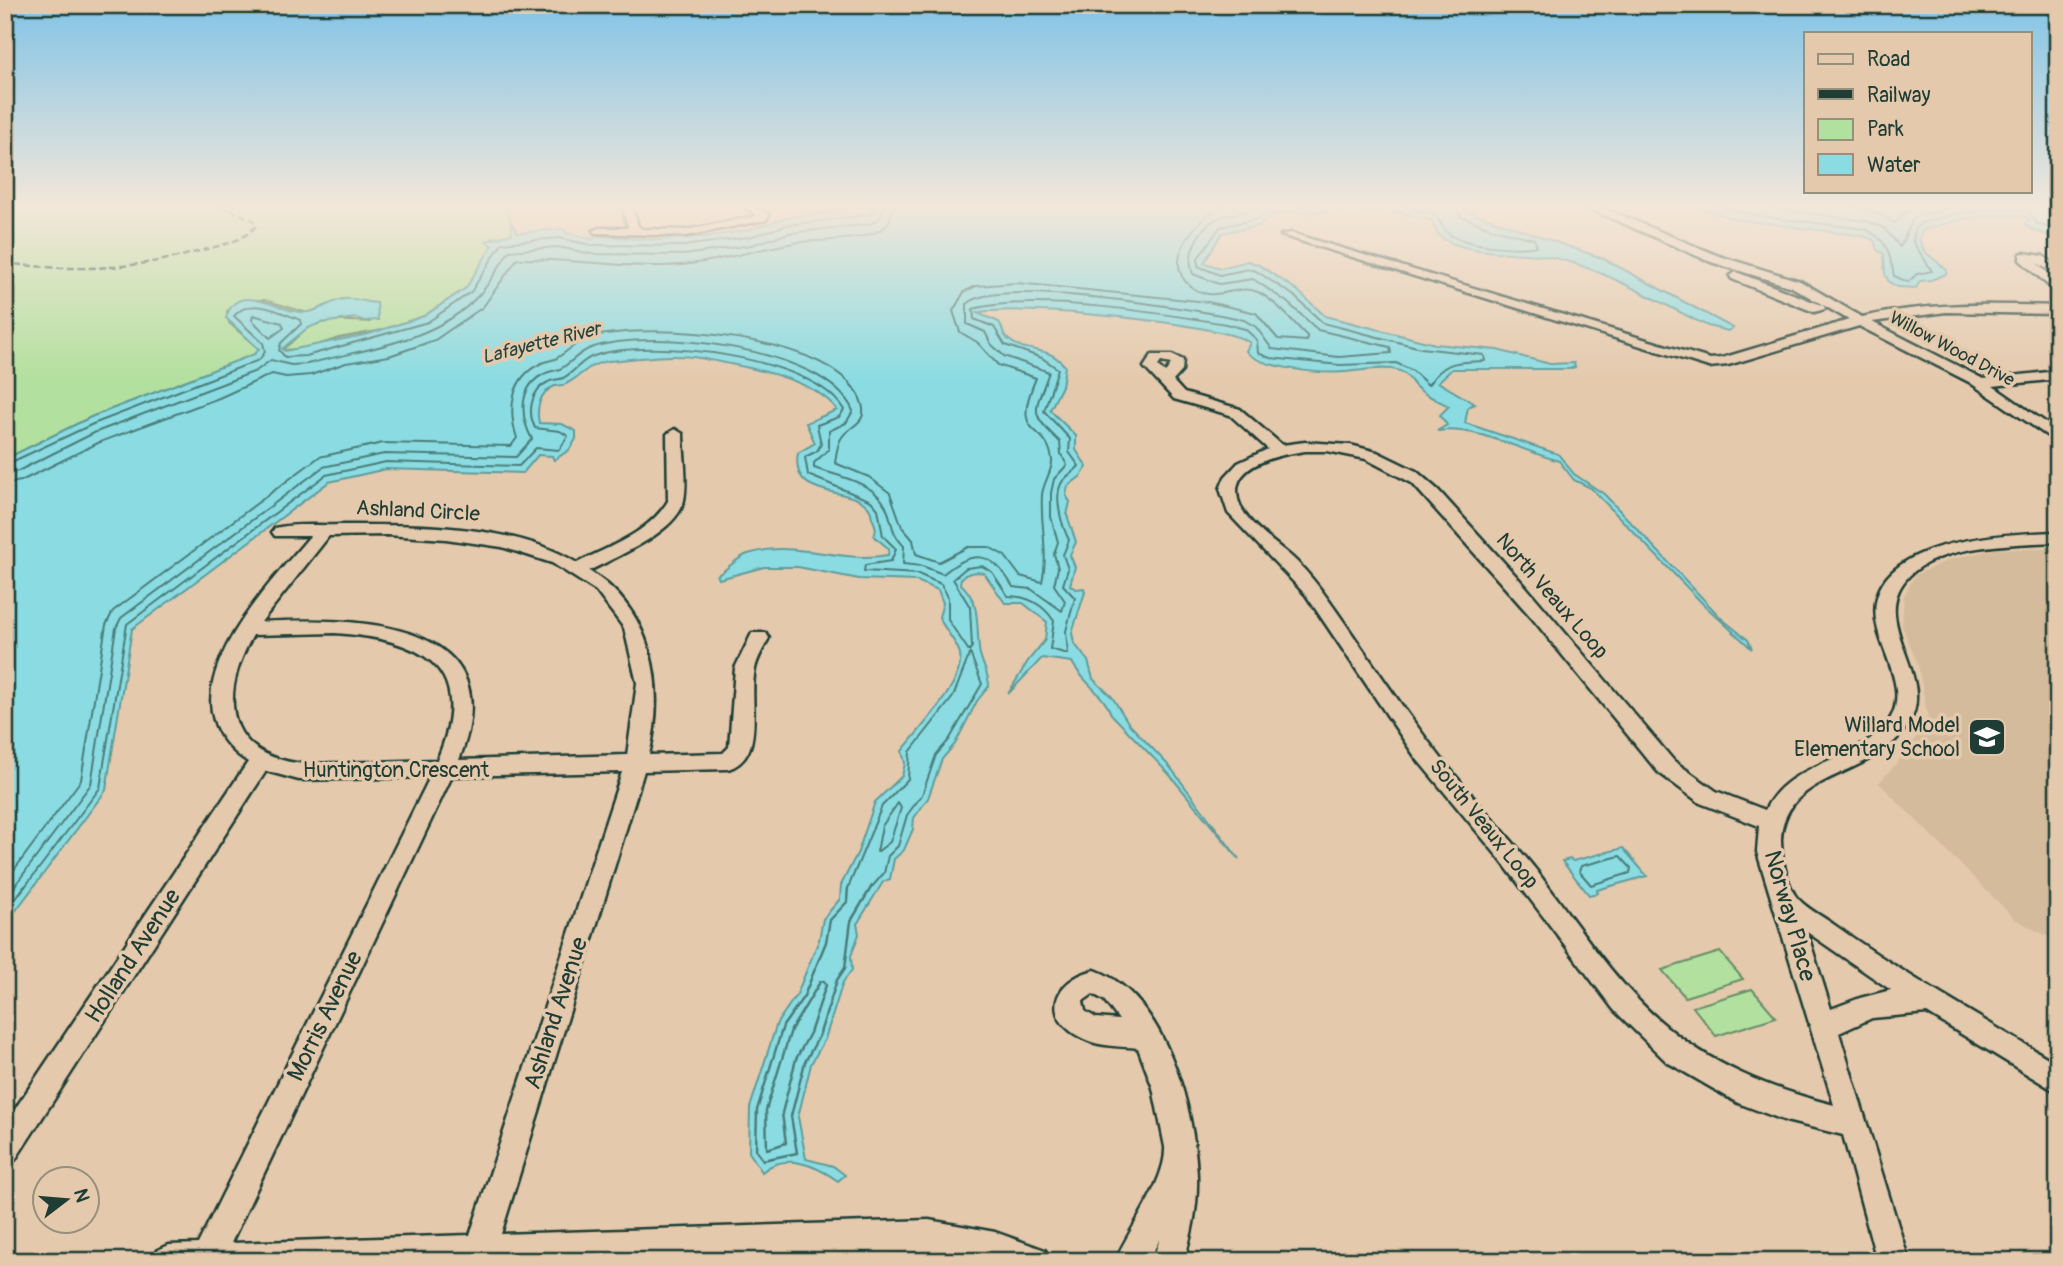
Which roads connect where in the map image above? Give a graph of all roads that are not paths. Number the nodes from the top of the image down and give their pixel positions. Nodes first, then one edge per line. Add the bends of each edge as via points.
1 (1383, 264) edge
2 (1733, 264) edge
3 (2031, 264) edge
4 (2058, 290) edge
5 (2058, 310) edge
6 (1860, 322) junction
7 (2058, 375) edge
8 (1165, 381) dead end
9 (1981, 383) junction
10 (675, 435) dead end
11 (2058, 438) edge
12 (1279, 451) junction
13 (324, 531) junction
14 (281, 532) dead end
15 (2058, 537) edge
16 (1996, 544) junction
17 (2058, 547) edge
18 (577, 570) junction
19 (247, 629) junction
20 (759, 638) dead end
21 (261, 760) junction
22 (635, 765) junction
23 (444, 771) junction
24 (1769, 820) junction
25 (1783, 901) junction
26 (1927, 1001) junction
27 (1823, 1028) junction
28 (1147, 1036) dead end
29 (2058, 1080) edge
30 (1854, 1124) junction
31 (5, 1150) edge
32 (1178, 1156) junction
33 (479, 1255) edge
34 (206, 1260) edge
35 (169, 1261) edge
36 (1034, 1261) edge
37 (1131, 1261) edge
38 (1168, 1261) edge
39 (1893, 1261) edge

1 - 6 street via 1699,360 1723,362 1826,328
2 - 6 street, Willow Wood Drive via 1788,280
3 - 4 street
5 - 6 street via 1908,313
6 - 9 street, Willow Wood Drive
7 - 9 street
8 - 12 street via 1188,400 1235,412
9 - 11 street, Willow Wood Drive
10 - 18 street via 673,509 651,529
12 - 24 street, North Veaux Loop via 1357,452 1413,476 1506,572 1668,769 1718,803
12 - 30 street, South Veaux Loop via 1251,461 1235,474 1230,491 1235,513 1313,591 1424,752 1623,1002 1677,1053 1711,1074 1786,1107
13 - 14 street, Ashland Circle
13 - 18 street, Ashland Circle via 425,530 488,537
13 - 19 street, Huntington Crescent
15 - 16 street, Norway Place
16 - 17 street, Norway Place
16 - 24 street, Norway Place via 1918,561 1894,582 1887,594 1885,623 1905,684 1906,707 1901,720 1875,749 1787,791
18 - 22 street, Ashland Circle via 614,600 638,640 647,711
19 - 21 street, Huntington Crescent via 227,660 219,699 226,726 239,744
19 - 23 street via 371,630 426,646 450,670 462,703 463,718
20 - 22 street, Huntington Crescent via 745,668 738,754 728,761
21 - 23 street, Huntington Crescent via 299,772
21 - 31 street, Holland Avenue
22 - 23 street, Huntington Crescent
22 - 33 street, Ashland Avenue
23 - 34 street, Morris Avenue
24 - 25 street, Norway Place via 1769,852
25 - 26 street
25 - 27 street, Norway Place
26 - 27 street via 1895,999 1873,1004
26 - 29 street
27 - 30 street, Norway Place
28 - 32 street via 1171,1093
30 - 39 street, Norway Place
32 - 37 street via 1167,1193
32 - 38 street via 1178,1228
33 - 34 street
33 - 36 street via 929,1236 969,1240
34 - 35 street

